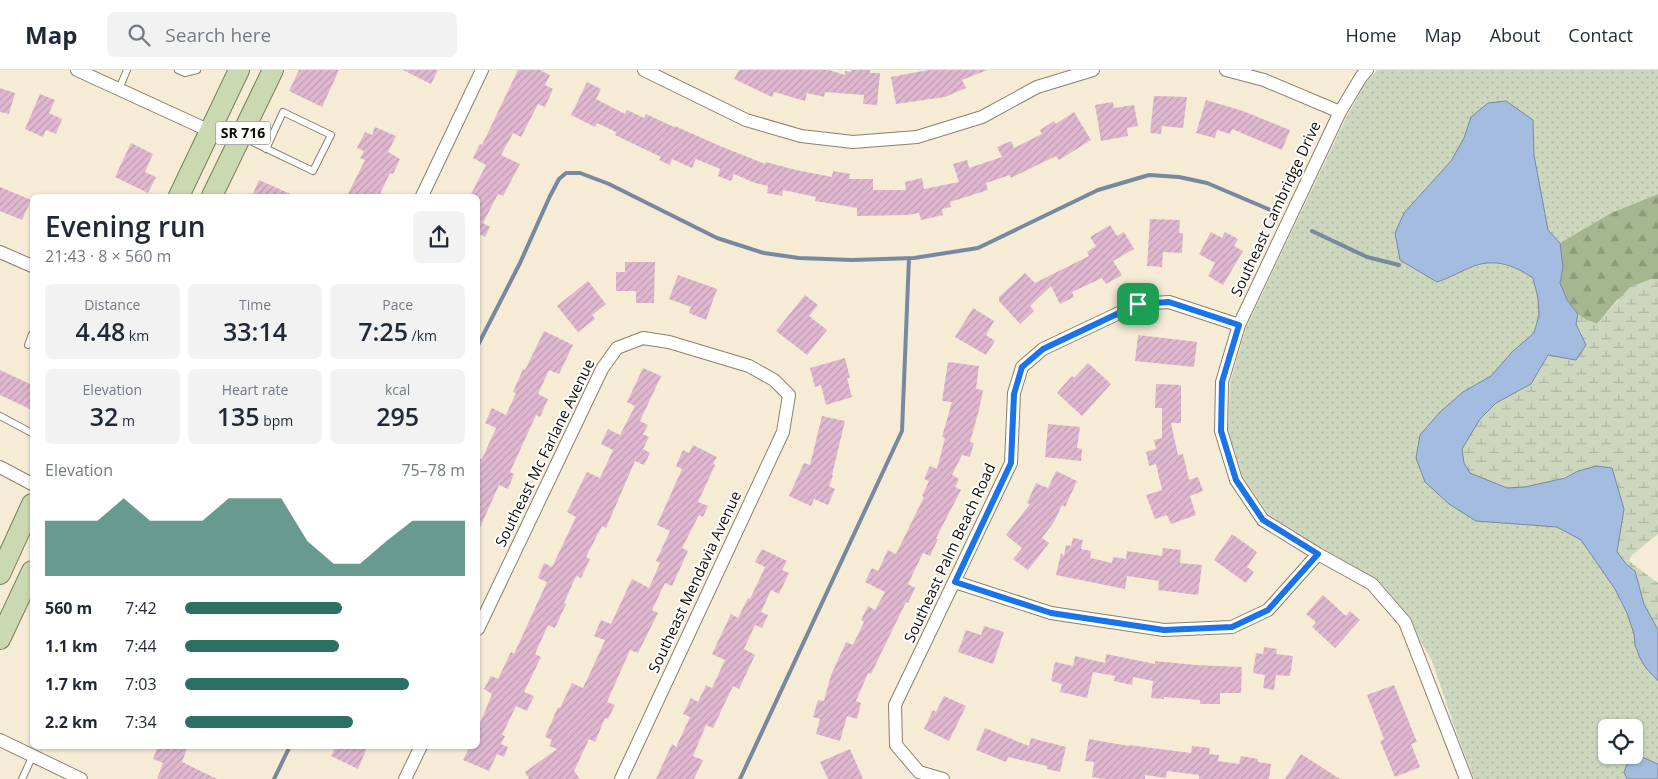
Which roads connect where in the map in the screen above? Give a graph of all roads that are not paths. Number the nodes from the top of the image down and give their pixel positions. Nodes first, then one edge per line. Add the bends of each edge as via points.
1 (77, 70) edge
2 (127, 70) edge
3 (178, 70) edge
4 (197, 70) edge
5 (239, 70) edge
6 (273, 70) edge
7 (482, 70) edge
8 (644, 70) edge
9 (1093, 70) edge
10 (1226, 70) edge
11 (1367, 70) edge
12 (119, 89) junction
13 (1340, 112) junction
14 (210, 131) junction
15 (241, 137) junction
16 (266, 149) junction
17 (180, 194) edge
18 (213, 194) edge
19 (423, 194) edge
20 (0, 252) edge
21 (30, 265) edge
22 (1239, 325) junction
23 (30, 340) edge
24 (28, 345) dead end
25 (789, 395) joint
26 (0, 416) edge
27 (30, 432) edge
28 (0, 467) edge
29 (30, 483) edge
30 (30, 508) edge
31 (1318, 554) junction
32 (0, 574) edge
33 (30, 575) edge
34 (955, 582) junction
35 (480, 625) edge
36 (0, 639) edge
37 (0, 740) edge
38 (420, 749) edge
39 (33, 756) junction
40 (22, 779) edge
41 (81, 779) edge
42 (405, 779) edge
43 (621, 779) edge
44 (943, 779) edge
45 (1466, 779) edge

1 - 12 street
2 - 12 lane
3 - 4 lane via 185,73
5 - 14 main road, SR 716
6 - 15 main road, SR 716
7 - 19 street
8 - 9 street via 746,120 801,136 853,142 917,137 982,116 1037,87
10 - 13 street via 1264,80
11 - 13 street, Southeast Cambridge Drive
12 - 14 street
13 - 22 street, Southeast Cambridge Drive
14 - 17 main road, SR 716
15 - 16 lane
15 - 18 main road, SR 716
16 - 16 lane via 283,112 331,135 313,171
20 - 21 street
22 - 31 street, Southeast Cambridge Drive via 1222,382 1221,431 1236,480 1263,520
22 - 34 street, Southeast Palm Beach Road via 1169,302 1138,304 1043,349 1022,367 1014,394 1011,463
23 - 24 lane
25 - 35 street, Southeast Mc Farlane Avenue via 774,380 750,366 669,342 643,338 617,348 602,369
25 - 43 street, Southeast Mendavia Avenue via 783,432
26 - 27 lane
28 - 29 street
30 - 32 main road
31 - 34 street via 1268,610 1232,627 1164,630 1051,613
31 - 45 street, Southeast Cambridge Drive via 1372,584 1405,622
33 - 36 main road
34 - 44 street, Southeast Palm Beach Road via 895,705 896,744 919,772
37 - 39 street
38 - 42 street
39 - 40 lane
39 - 41 street

